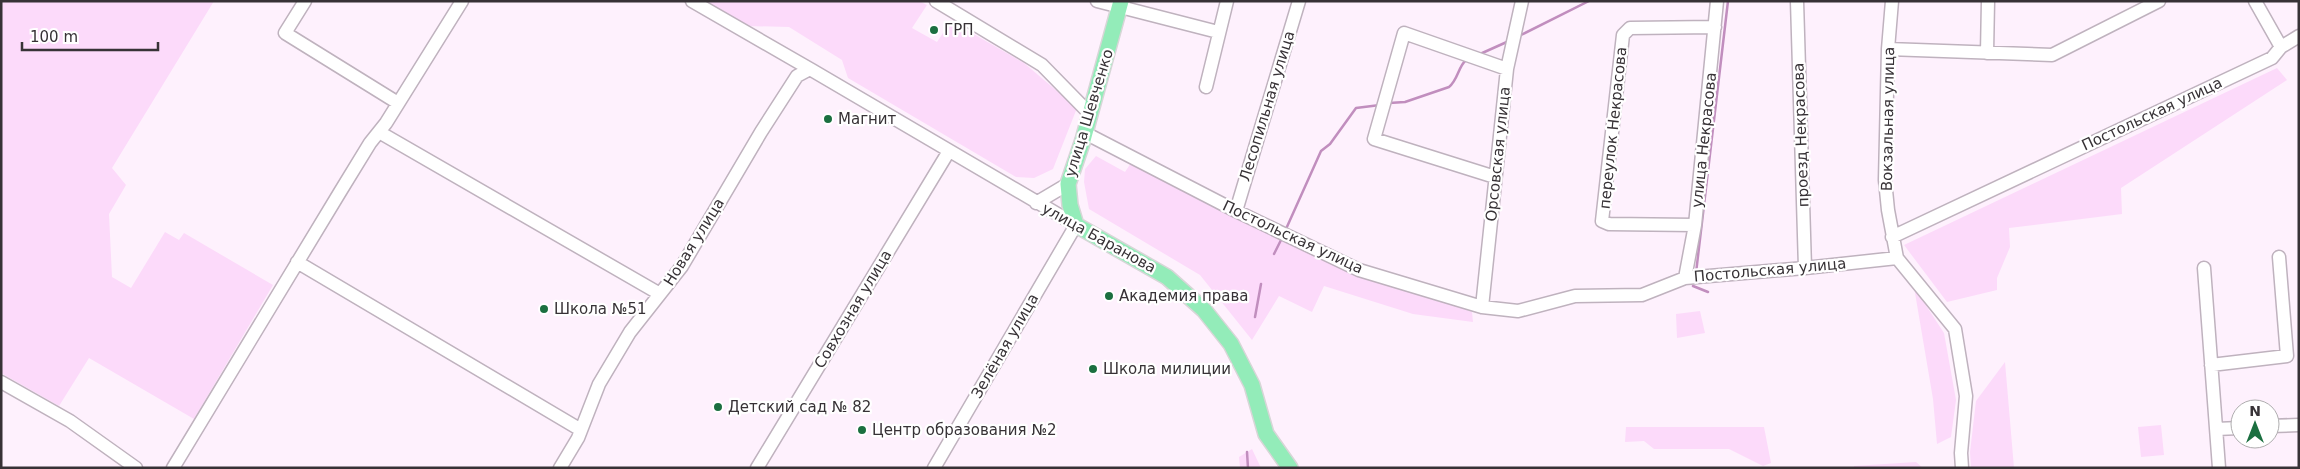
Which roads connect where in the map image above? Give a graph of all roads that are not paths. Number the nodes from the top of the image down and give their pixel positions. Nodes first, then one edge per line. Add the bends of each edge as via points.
1 (305, 1) edge
2 (462, 1) edge
3 (692, 1) edge
4 (1097, 1) edge
5 (1227, 1) edge
6 (1299, 1) edge
7 (1522, 1) edge
8 (1718, 1) edge
9 (1798, 1) edge
10 (1892, 1) edge
11 (1988, 1) edge
12 (2159, 1) edge
13 (2255, 1) edge
14 (941, 3) edge
15 (1120, 4) edge
16 (1715, 27) junction
17 (1218, 32) junction
18 (2299, 36) edge
19 (2281, 47) junction
20 (1888, 49) junction
21 (1987, 53) junction
22 (810, 69) junction
23 (1507, 69) junction
24 (1206, 88) dead end
25 (398, 103) junction
26 (1090, 114) junction
27 (379, 132) junction
28 (1085, 133) junction
29 (949, 150) junction
30 (1495, 176) junction
31 (1068, 184) junction
32 (1036, 203) junction
33 (1236, 211) junction
34 (1076, 225) junction
35 (1695, 225) junction
36 (1892, 237) junction
37 (2279, 256) dead end
38 (1897, 258) junction
39 (297, 262) junction
40 (1805, 268) junction
41 (2204, 268) dead end
42 (1685, 278) junction
43 (660, 294) junction
44 (1482, 307) junction
45 (2211, 364) junction
46 (1, 382) edge
47 (2299, 424) edge
48 (2280, 425) edge
49 (2230, 429) edge
50 (581, 430) junction
51 (2216, 430) junction
52 (136, 468) edge
53 (173, 468) edge
54 (560, 468) edge
55 (756, 468) edge
56 (934, 468) edge
57 (1290, 468) edge
58 (1962, 468) edge
59 (2219, 468) edge

1 - 25 street via 285,33
2 - 25 street
3 - 22 street
4 - 15 street
5 - 17 street
6 - 33 street, Лесопильная улица
7 - 23 street, Орсовская улица
8 - 16 street, улица Некрасова
9 - 40 street, проезд Некрасова
10 - 20 street, Вокзальная улица
11 - 21 street
12 - 21 street via 2052,55
13 - 19 street
14 - 26 street via 1042,65
15 - 17 street
15 - 26 main road, улица Шевченко
16 - 35 street, улица Некрасова
16 - 35 street, переулок Некрасова via 1630,28 1623,35 1602,221 1609,224
17 - 24 street
18 - 19 street, Постольская улица
19 - 36 street, Постольская улица via 2272,58
20 - 21 street
20 - 36 street, Вокзальная улица via 1885,180
22 - 29 street, улица Баранова
22 - 43 street, Новая улица via 797,76 682,266
23 - 30 street, Орсовская улица
23 - 30 street via 1404,33 1374,139
25 - 27 street
26 - 28 main road, улица Шевченко
27 - 39 street
27 - 43 street
28 - 31 main road, улица Шевченко
28 - 33 street, Постольская улица
29 - 32 street, улица Баранова
29 - 55 street, Совхозная улица
30 - 44 street, Орсовская улица
31 - 32 street
31 - 34 main road, улица Шевченко
32 - 34 street, улица Баранова
33 - 44 street, Постольская улица via 1359,270
34 - 56 street, Зелёная улица
34 - 57 main road, улица Баранова via 1167,276 1204,310 1231,344 1252,385 1266,434
35 - 42 street, улица Некрасова
36 - 38 street, Вокзальная улица
37 - 45 street via 2287,356
38 - 40 street, Постольская улица
38 - 58 street via 1955,328 1966,396
39 - 50 street
39 - 53 street
40 - 42 street, Постольская улица
41 - 45 street
42 - 44 street, Постольская улица via 1642,294 1575,296 1518,310
43 - 50 street, Новая улица via 630,332 599,384
45 - 51 street
46 - 52 street via 70,421
47 - 48 street
49 - 51 street
50 - 54 street, Новая улица
51 - 59 street

